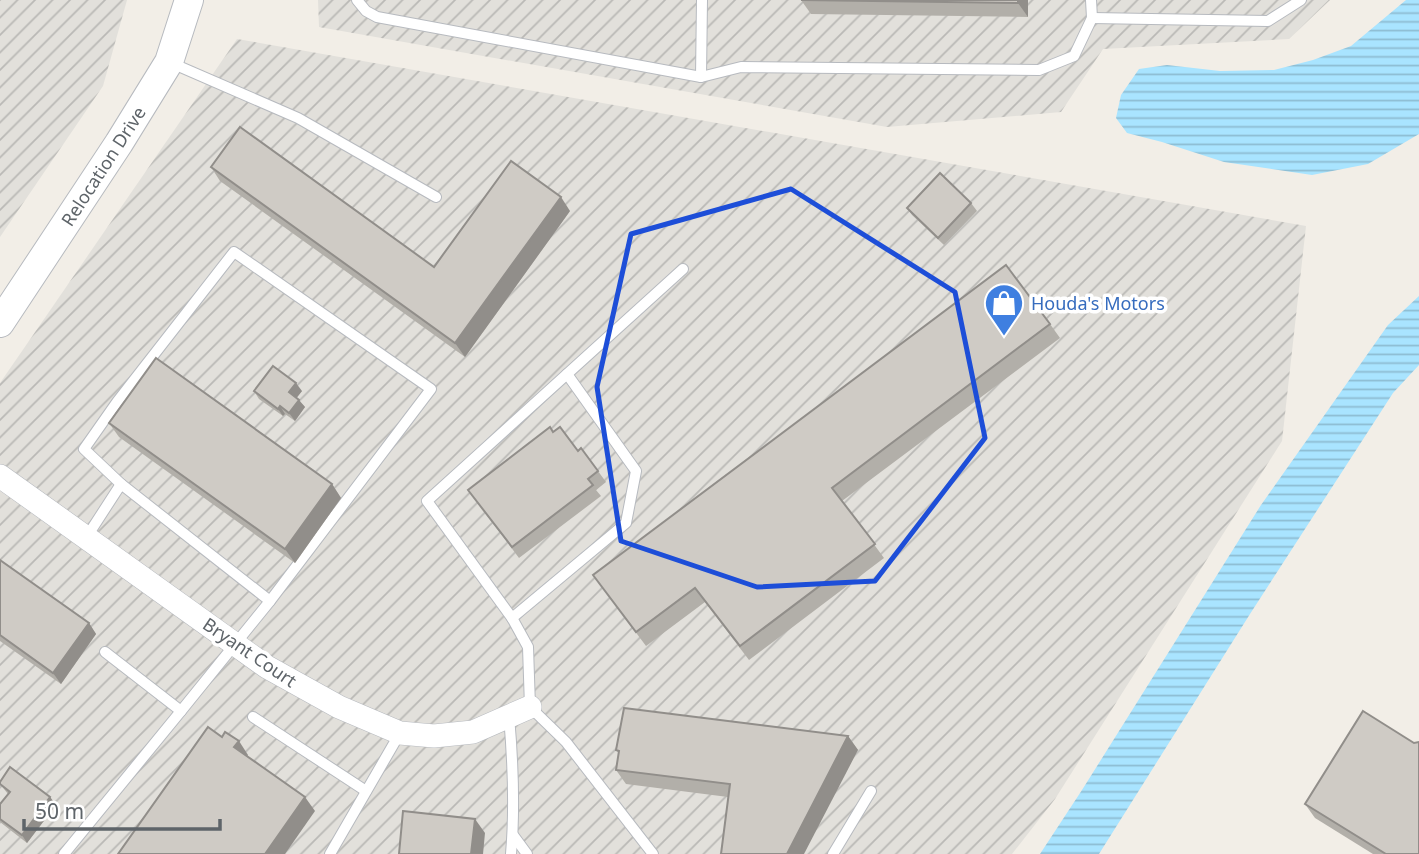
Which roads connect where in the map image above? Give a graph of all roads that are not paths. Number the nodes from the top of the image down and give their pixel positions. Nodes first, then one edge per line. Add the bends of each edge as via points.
1 (189, 0) edge
2 (357, 0) edge
3 (702, 0) edge
4 (1091, 0) edge
5 (1301, 0) edge
6 (1092, 18) junction
7 (169, 62) junction
8 (701, 77) junction
9 (436, 197) dead end
10 (683, 269) dead end
11 (0, 323) edge
12 (567, 374) junction
13 (0, 476) edge
14 (121, 484) junction
15 (86, 538) junction
16 (270, 601) junction
17 (512, 618) junction
18 (236, 644) junction
19 (105, 652) dead end
20 (181, 711) junction
21 (520, 711) junction
22 (253, 717) dead end
23 (400, 733) junction
24 (366, 791) junction
25 (871, 791) dead end
26 (513, 835) junction
27 (64, 854) edge
28 (330, 854) edge
29 (511, 854) edge
30 (527, 854) edge
31 (653, 854) edge
32 (834, 854) edge

1 - 7 street, Relocation Drive
2 - 8 lane via 377,17
3 - 8 lane
4 - 6 lane
5 - 6 lane via 1268,21
6 - 8 lane via 1074,56 1039,70 741,67
7 - 9 lane via 298,118
7 - 11 street, Relocation Drive
10 - 12 lane
12 - 17 lane via 636,471 626,523
12 - 17 lane via 427,501
13 - 15 street, Bryant Court
14 - 15 lane
14 - 16 lane
14 - 16 lane via 84,449 234,251 430,388
15 - 18 street, Bryant Court
16 - 18 lane
17 - 21 lane via 528,647
18 - 20 lane
18 - 23 street, Bryant Court via 339,707
19 - 20 lane
20 - 27 lane
21 - 23 street, Bryant Court via 472,732
21 - 26 lane via 513,768
21 - 31 lane via 566,742
22 - 24 lane
23 - 24 lane
24 - 28 lane
25 - 32 lane
26 - 29 lane
26 - 30 lane

